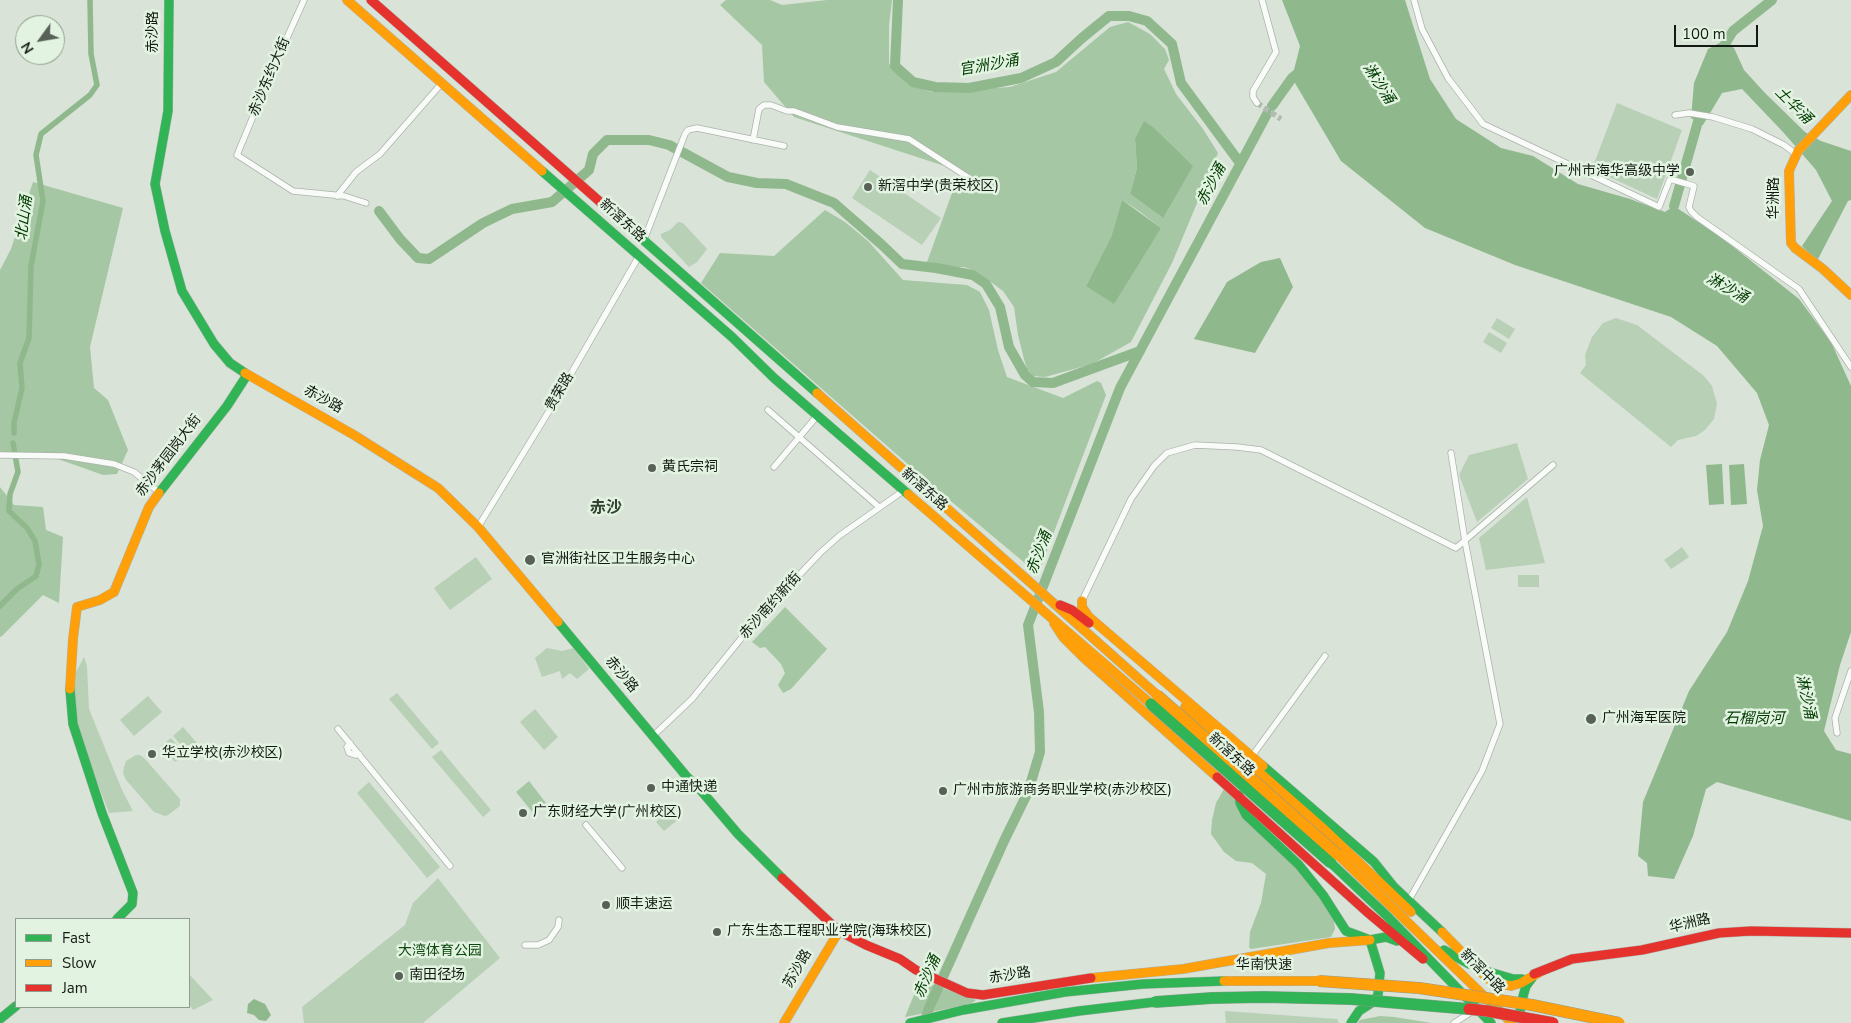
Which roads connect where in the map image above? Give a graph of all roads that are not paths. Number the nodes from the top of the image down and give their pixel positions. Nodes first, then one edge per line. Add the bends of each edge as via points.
1 (169, 0) edge
2 (304, 0) edge
3 (347, 0) edge
4 (371, 0) edge
5 (1262, 0) edge
6 (1414, 0) edge
7 (442, 83) junction
8 (1851, 95) edge
9 (1257, 103) dead end
10 (1675, 115) dead end
11 (753, 140) junction
12 (784, 146) dead end
13 (1797, 153) junction
14 (972, 180) dead end
15 (337, 196) junction
16 (366, 203) dead end
17 (644, 240) junction
18 (639, 256) junction
19 (1851, 295) edge
20 (1851, 367) edge
21 (247, 375) junction
22 (768, 410) dead end
23 (817, 416) junction
24 (799, 438) junction
25 (1450, 453) dead end
26 (0, 455) edge
27 (1553, 465) dead end
28 (774, 467) dead end
29 (903, 491) junction
30 (159, 492) junction
31 (879, 507) junction
32 (478, 527) junction
33 (1465, 541) junction
34 (1082, 601) junction
35 (1054, 602) junction
36 (1072, 610) junction
37 (1049, 617) junction
38 (1326, 656) dead end
39 (1851, 670) edge
40 (1154, 699) junction
41 (338, 729) dead end
42 (1837, 733) dead end
43 (653, 736) junction
44 (1238, 754) junction
45 (1251, 760) junction
46 (1221, 780) junction
47 (1271, 782) junction
48 (1239, 796) junction
49 (1256, 811) junction
50 (586, 825) dead end
51 (1334, 859) junction
52 (450, 866) dead end
53 (622, 868) dead end
54 (1410, 906) junction
55 (1367, 912) junction
56 (118, 918) edge
57 (559, 920) dead end
58 (1339, 922) junction
59 (837, 933) junction
60 (1851, 933) edge
61 (1370, 940) junction
62 (1329, 943) junction
63 (1431, 943) junction
64 (1404, 944) junction
65 (525, 945) dead end
66 (1474, 967) junction
67 (1540, 972) junction
68 (1445, 976) junction
69 (15, 1007) edge
70 (1476, 1009) junction
71 (0, 1019) edge
72 (1005, 1022) edge
73 (784, 1023) edge
74 (911, 1023) edge
75 (1351, 1023) edge
76 (1454, 1023) edge
77 (1491, 1023) edge
78 (1512, 1023) edge
79 (1523, 1023) edge
80 (1553, 1023) edge
81 (1619, 1023) edge

1 - 21 main road, 赤沙路 via 168,111 156,175 157,197 182,292 221,353
2 - 15 street, 赤沙东约大街 via 237,155 293,191
3 - 7 main road, 新滘东路
4 - 17 main road, 新滘东路
5 - 9 street via 1276,52 1253,91
6 - 20 street via 1422,29 1448,78 1483,124 1659,207 1670,179 1694,186 1689,207 1691,212 1798,288
7 - 15 street via 380,154 356,172
7 - 18 main road, 新滘东路
8 - 13 main road, 华洲路
10 - 13 street via 1689,113 1713,117 1752,129
11 - 12 street
11 - 14 street via 759,109 770,105 837,127 909,139
11 - 17 street via 690,129 685,134
13 - 19 main road, 华洲路 via 1789,171 1791,243
15 - 16 street
17 - 35 main road, 新滘东路
18 - 23 main road, 新滘东路
18 - 32 street, 贵荣路
21 - 30 main road, 赤沙茅园岗大街 via 227,406
21 - 32 main road, 赤沙路 via 413,471 449,498
22 - 24 street
23 - 24 street
23 - 29 main road, 新滘东路
24 - 28 street
24 - 31 street
25 - 33 street
26 - 30 street via 64,456 114,464 134,472
27 - 33 street
29 - 31 street, 赤沙南约新街
29 - 37 main road, 新滘东路
30 - 56 main road, 赤沙茅园岗大街 via 144,516 115,590 77,607 72,639 71,714 102,813 133,893 132,904
31 - 43 street, 赤沙南约新街 via 820,553 752,625 692,698
32 - 43 main road, 赤沙路
33 - 34 street via 1456,548 1261,450 1195,445 1167,453 1154,466 1131,499
33 - 54 street via 1500,724 1482,771
34 - 36 main road
34 - 45 main road via 1089,617
35 - 36 main road
35 - 40 main road, 新滘东路
36 - 44 main road
37 - 40 main road, 新滘东路
37 - 46 main road via 1084,658
38 - 45 street
39 - 42 street via 1836,718
40 - 51 main road, 新滘东路, bridge
41 - 52 street
43 - 59 main road, 赤沙路 via 747,852 819,921
44 - 45 main road
44 - 46 main road via 1243,766 1240,777 1232,781
45 - 47 main road
45 - 48 main road
45 - 54 main road via 1368,856
46 - 48 main road
47 - 49 main road via 1254,784 1248,791 1248,800
47 - 54 main road
48 - 49 main road
48 - 58 main road via 1246,815 1299,865
49 - 55 main road
50 - 53 street
51 - 63 main road, 新滘东路
51 - 68 main road, 新滘东路
54 - 63 main road
54 - 66 main road via 1469,958
55 - 61 main road via 1376,927
55 - 64 main road
57 - 65 street via 548,940 538,945
58 - 61 main road via 1352,934
58 - 62 main road via 1338,935
59 - 62 main road, 赤沙路 via 900,959 946,984 983,995 1107,976 1183,969
59 - 73 main road, 苏沙路
60 - 67 main road, 华洲路 via 1719,933 1642,950 1572,959
61 - 62 main road, 赤沙路
61 - 64 main road, 赤沙路 via 1386,937
61 - 75 main road via 1380,973 1378,995 1358,1011
63 - 66 main road, 华洲路
63 - 78 main road, 新滘中路
64 - 68 main road
66 - 67 main road, 华洲路 via 1513,979
67 - 79 main road via 1526,986 1520,1012
68 - 70 main road, 新滘东路
69 - 71 main road
70 - 76 street
70 - 77 main road
72 - 80 main road, bridge via 1155,1002 1212,998 1351,999 1487,1011
74 - 81 main road, 华南快速, bridge via 1065,992 1143,984 1225,981 1401,987 1525,1004

